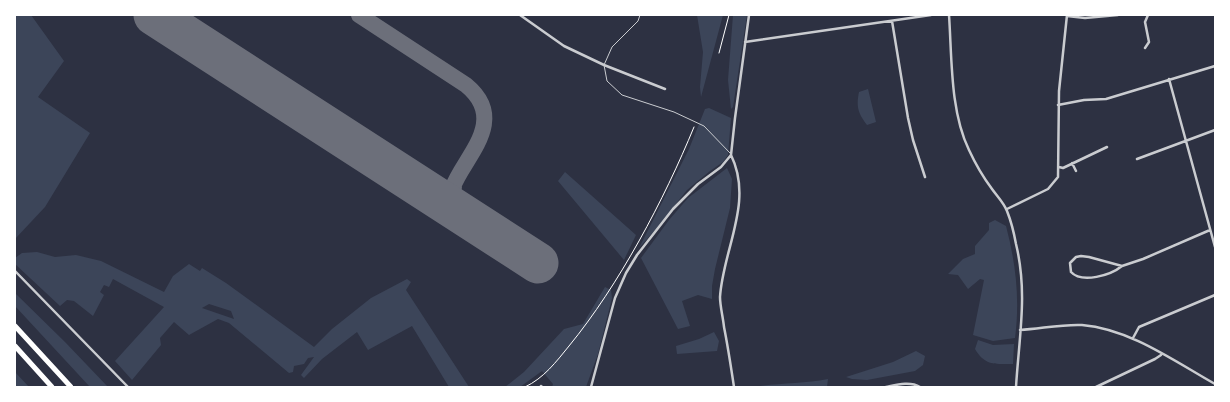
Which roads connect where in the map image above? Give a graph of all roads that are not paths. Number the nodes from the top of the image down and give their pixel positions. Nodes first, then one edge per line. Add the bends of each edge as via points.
1 (520, 15) edge
2 (640, 15) edge
3 (749, 15) edge
4 (931, 15) edge
5 (949, 15) edge
6 (1118, 15) edge
7 (1148, 15) edge
8 (1067, 16) edge
9 (892, 21) junction
10 (745, 42) junction
11 (1145, 48) dead end
12 (604, 65) junction
13 (1215, 66) edge
14 (1169, 79) junction
15 (665, 89) dead end
16 (1058, 105) junction
17 (1215, 130) edge
18 (1186, 141) junction
19 (1107, 147) dead end
20 (732, 155) junction
21 (1137, 159) dead end
22 (1072, 163) junction
23 (1059, 167) junction
24 (1076, 171) dead end
25 (925, 176) dead end
26 (1007, 209) junction
27 (1210, 230) junction
28 (1215, 247) edge
29 (1122, 266) junction
30 (15, 271) edge
31 (1215, 295) edge
32 (15, 326) edge
33 (1020, 330) junction
34 (1133, 338) junction
35 (15, 346) edge
36 (1162, 354) junction
37 (1215, 384) edge
38 (52, 387) edge
39 (71, 387) edge
40 (128, 387) edge
41 (591, 387) edge
42 (734, 387) edge
43 (886, 387) edge
44 (920, 387) edge
45 (1016, 387) edge
46 (1096, 387) edge

1 - 12 street via 554,40
2 - 12 lane via 612,47
3 - 10 street
4 - 9 street
5 - 26 street via 956,106 962,134 989,185
6 - 8 street
7 - 11 street
8 - 16 street
9 - 10 street
9 - 25 street via 908,118
10 - 20 street
12 - 15 street
12 - 20 lane via 608,81 622,95 704,126
13 - 14 street
14 - 16 street via 1106,99
14 - 18 street
16 - 23 street
17 - 18 street
18 - 21 street
18 - 27 street
19 - 22 street
20 - 41 street via 673,210 626,273 615,298
20 - 42 street via 738,172 738,223 720,300
22 - 23 street
22 - 24 street
23 - 26 street via 1058,177 1052,186
26 - 33 street via 1023,279
27 - 28 street
27 - 29 street
29 - 29 street via 1110,274 1084,278 1074,275 1070,268 1072,260 1081,256
30 - 40 street
31 - 34 street via 1139,327
32 - 39 highway
33 - 34 street via 1080,325 1104,328
33 - 45 street
34 - 36 street
35 - 38 highway
36 - 37 street
36 - 46 street
43 - 44 street via 908,384

